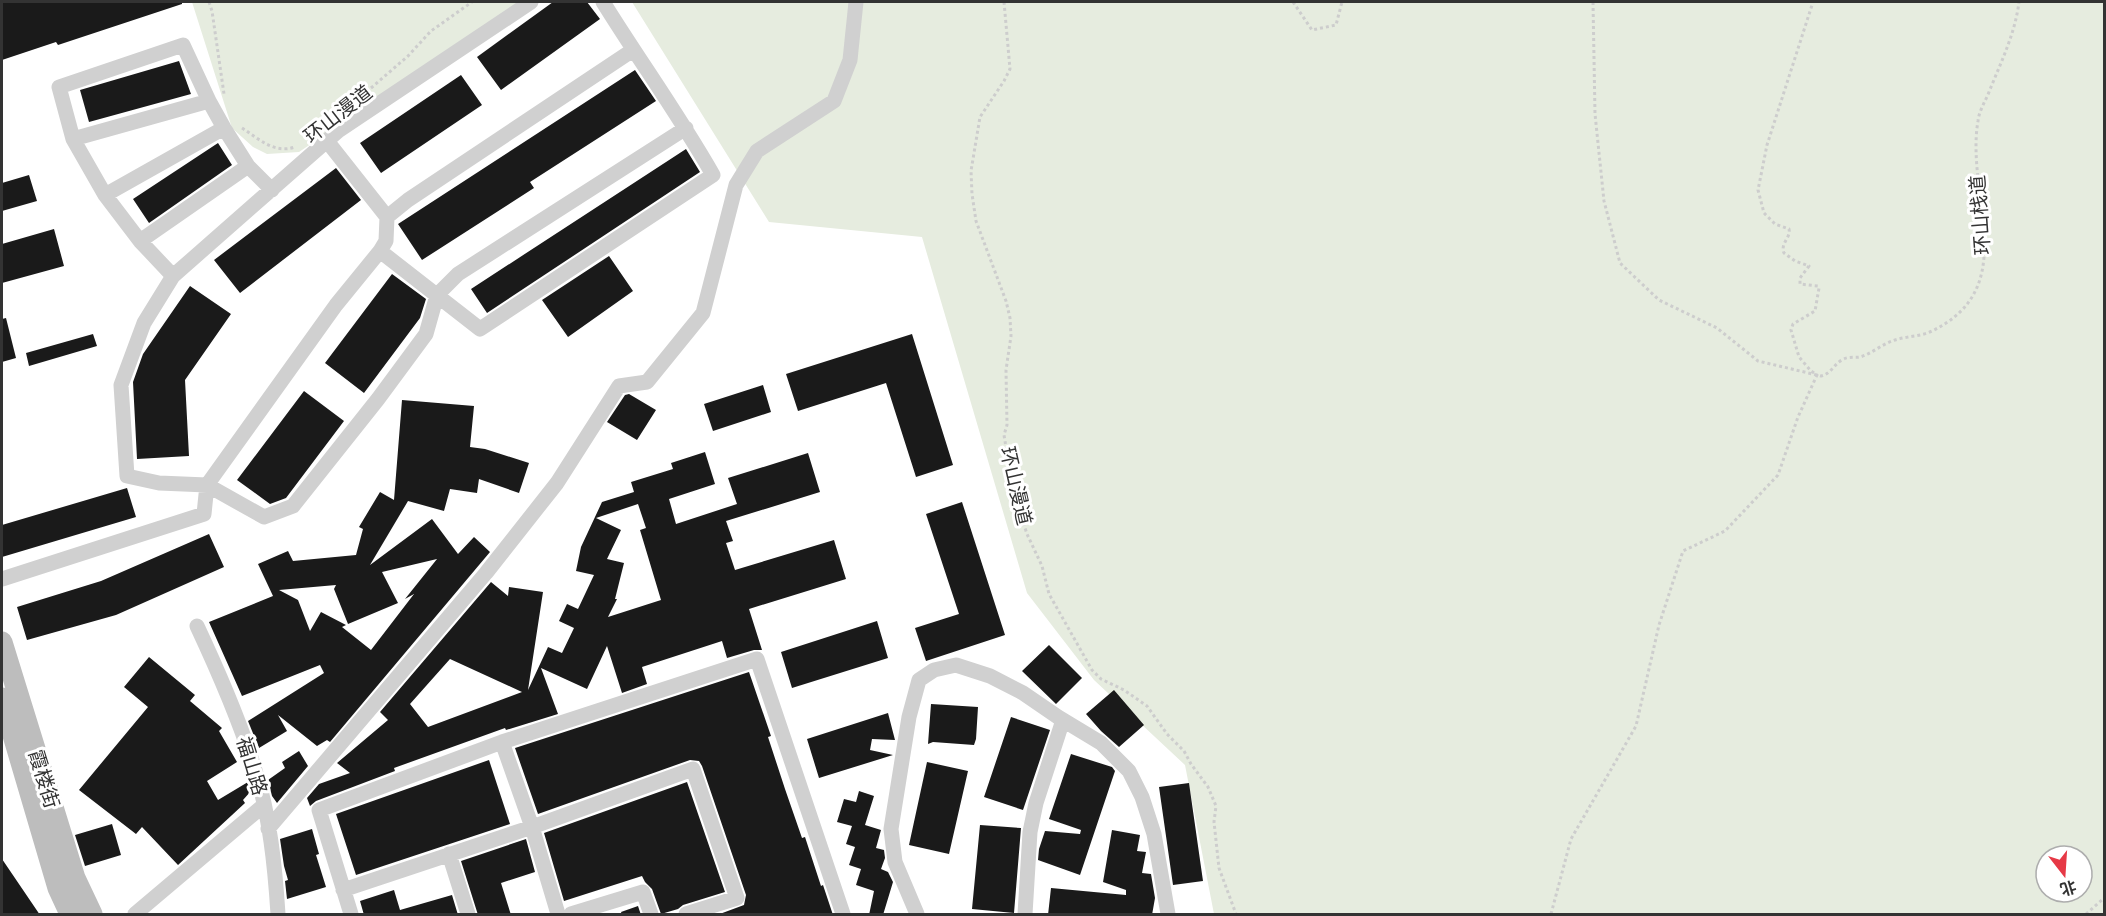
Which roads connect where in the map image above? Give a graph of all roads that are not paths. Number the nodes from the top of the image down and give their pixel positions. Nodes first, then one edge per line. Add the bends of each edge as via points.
1 (531, 2) edge
2 (603, 2) edge
3 (856, 2) edge
4 (633, 50) junction
5 (209, 101) junction
6 (230, 125) junction
7 (686, 128) junction
8 (74, 139) junction
9 (327, 141) junction
10 (248, 166) junction
11 (272, 190) junction
12 (105, 195) junction
13 (387, 217) junction
14 (140, 241) junction
15 (380, 251) junction
16 (173, 276) junction
17 (437, 295) junction
18 (207, 485) junction
19 (2, 579) edge
20 (197, 626) dead end
21 (2, 642) edge
22 (2, 698) edge
23 (1063, 720) junction
24 (502, 742) junction
25 (264, 805) junction
26 (532, 827) junction
27 (268, 829) junction
28 (449, 855) junction
29 (343, 890) junction
30 (70, 915) edge
31 (92, 915) edge
32 (135, 915) edge
33 (278, 915) edge
34 (351, 915) edge
35 (468, 915) edge
36 (558, 915) edge
37 (571, 915) edge
38 (651, 915) edge
39 (686, 915) edge
40 (843, 915) edge
41 (917, 915) edge
42 (1025, 915) edge
43 (1168, 915) edge

1 - 9 street
2 - 4 street
3 - 27 street via 850,60 834,101 757,152 736,185 703,314 647,382 619,386 557,483 486,573
4 - 7 street
4 - 13 street
5 - 6 street
5 - 8 street
5 - 8 street via 183,45 59,87
6 - 10 street
6 - 12 street
7 - 17 street via 458,274
7 - 17 street via 713,175 480,329
8 - 12 street
9 - 11 street
9 - 13 street
10 - 11 street
10 - 14 street
11 - 16 street
12 - 14 street
13 - 15 street via 386,241
14 - 16 street
15 - 17 street
15 - 18 street via 336,305
16 - 18 street via 144,323 121,385 127,476 159,483
17 - 18 street via 426,334 293,506 264,517
18 - 19 street via 204,514
20 - 25 street, 福山路 via 222,679 256,771
21 - 31 street, 霞楼街 via 75,878
22 - 30 street, 霞楼街 via 58,888
23 - 41 street via 990,676 956,665 934,670 919,680 891,829 895,862
23 - 42 street via 1030,832
23 - 43 street via 1101,743 1129,771 1154,834
24 - 26 street
24 - 29 street via 320,810
24 - 40 street via 757,659
25 - 27 street, 福山路
25 - 32 street
26 - 28 street
26 - 36 street
26 - 39 street via 693,769 737,898
27 - 33 street, 福山路
28 - 29 street
28 - 35 street
29 - 34 street
37 - 38 street via 643,892

